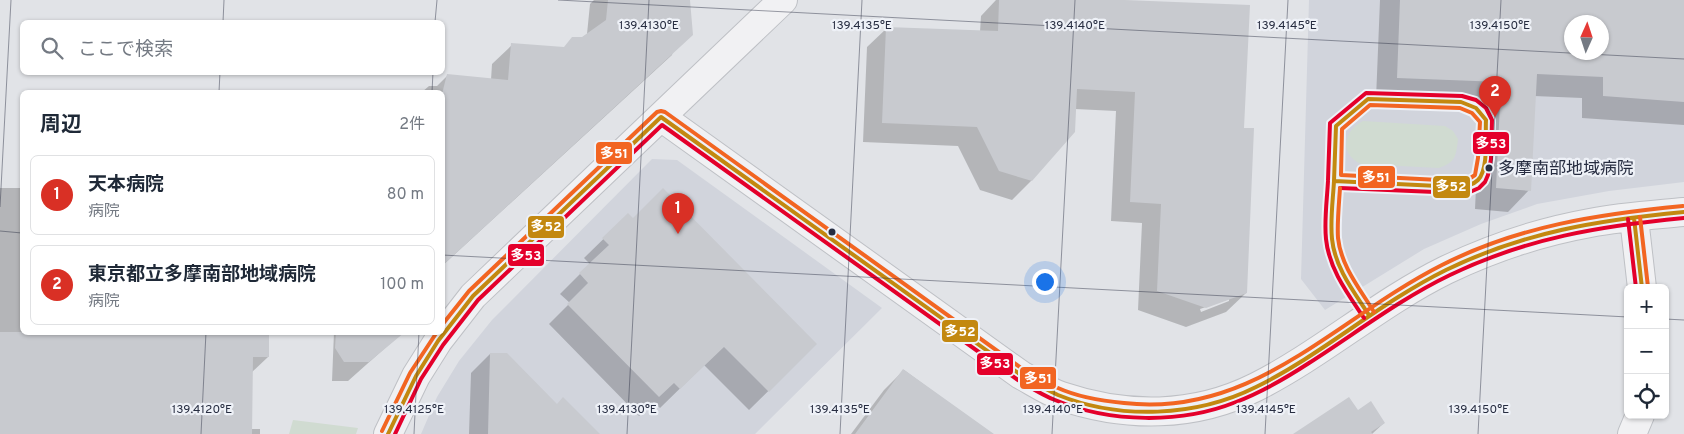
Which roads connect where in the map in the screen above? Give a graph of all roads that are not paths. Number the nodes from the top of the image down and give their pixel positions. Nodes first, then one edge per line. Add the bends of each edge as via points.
1 (783, 0) edge
2 (661, 117) junction
3 (1684, 212) edge
4 (1634, 218) junction
5 (1642, 284) edge
6 (445, 332) edge
7 (443, 335) edge
8 (1638, 419) edge
9 (388, 434) edge
10 (1632, 434) edge

1 - 2 street
2 - 4 street via 1021,375 1060,396 1124,411 1152,413 1221,401 1256,387 1405,293 1486,252 1591,223
2 - 6 street via 473,296
3 - 4 street
4 - 5 street
7 - 9 street via 416,376
8 - 10 street

